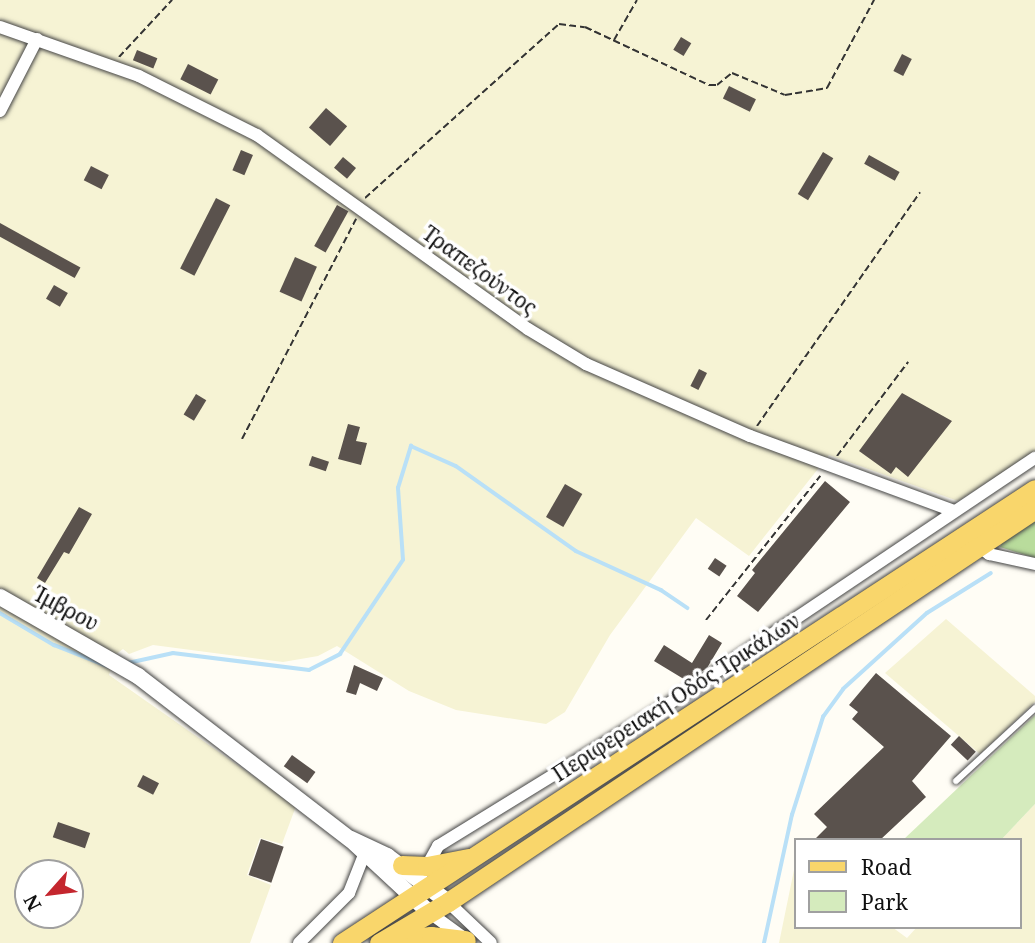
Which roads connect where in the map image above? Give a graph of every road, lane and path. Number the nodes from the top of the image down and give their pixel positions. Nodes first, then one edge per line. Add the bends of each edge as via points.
1 (172, 0) edge
2 (637, 0) edge
3 (874, 0) edge
4 (0, 27) edge
5 (37, 39) junction
6 (613, 41) junction
7 (111, 66) junction
8 (0, 111) edge
9 (920, 192) dead end
10 (362, 206) junction
11 (908, 362) dead end
12 (750, 436) junction
13 (242, 439) dead end
14 (1035, 458) edge
15 (829, 466) junction
16 (1035, 489) edge
17 (1035, 509) edge
18 (954, 511) junction
19 (978, 546) junction
20 (1035, 564) edge
21 (0, 597) edge
22 (706, 620) dead end
23 (1035, 708) edge
24 (956, 781) dead end
25 (351, 839) junction
26 (479, 854) junction
27 (364, 855) junction
28 (402, 865) junction
29 (427, 866) junction
30 (429, 887) junction
31 (411, 898) junction
32 (448, 902) junction
33 (430, 913) junction
34 (381, 942) edge
35 (469, 942) edge
36 (299, 943) edge
37 (342, 943) edge
38 (491, 943) edge

1 - 7 path
2 - 6 path
3 - 6 path via 827,88 785,95 730,72 717,85 709,85
4 - 5 street, Τραπεζούντος
5 - 7 street, Τραπεζούντος
5 - 8 street
6 - 10 path via 576,24 555,25 380,182
7 - 10 street, Τραπεζούντος via 239,125
9 - 12 path
10 - 12 street, Τραπεζούντος via 557,348
10 - 13 path
11 - 15 path
12 - 15 street, Τραπεζούντος
14 - 18 street
15 - 18 street, Τραπεζούντος
15 - 22 path
16 - 26 main road, Περιφερειακή Οδός Τρικάλων
17 - 19 main road, Περιφερειακή Οδός Τρικάλων
18 - 29 street via 658,710 438,846
19 - 20 street via 989,554
19 - 32 main road, Περιφερειακή Οδός Τρικάλων
21 - 25 street, Ίμβρου via 111,657
23 - 24 lane
25 - 27 street
25 - 28 street via 369,844
26 - 29 main road
26 - 30 main road, Περιφερειακή Οδός Τρικάλων
27 - 31 street
27 - 36 street via 349,893
28 - 29 main road
28 - 30 street
30 - 31 main road, Περιφερειακή Οδός Τρικάλων
30 - 32 street
31 - 33 street
31 - 37 main road, Περιφερειακή Οδός Τρικάλων
32 - 33 main road, Περιφερειακή Οδός Τρικάλων
32 - 38 street
33 - 34 main road, Περιφερειακή Οδός Τρικάλων
33 - 35 street
34 - 35 main road via 431,936

